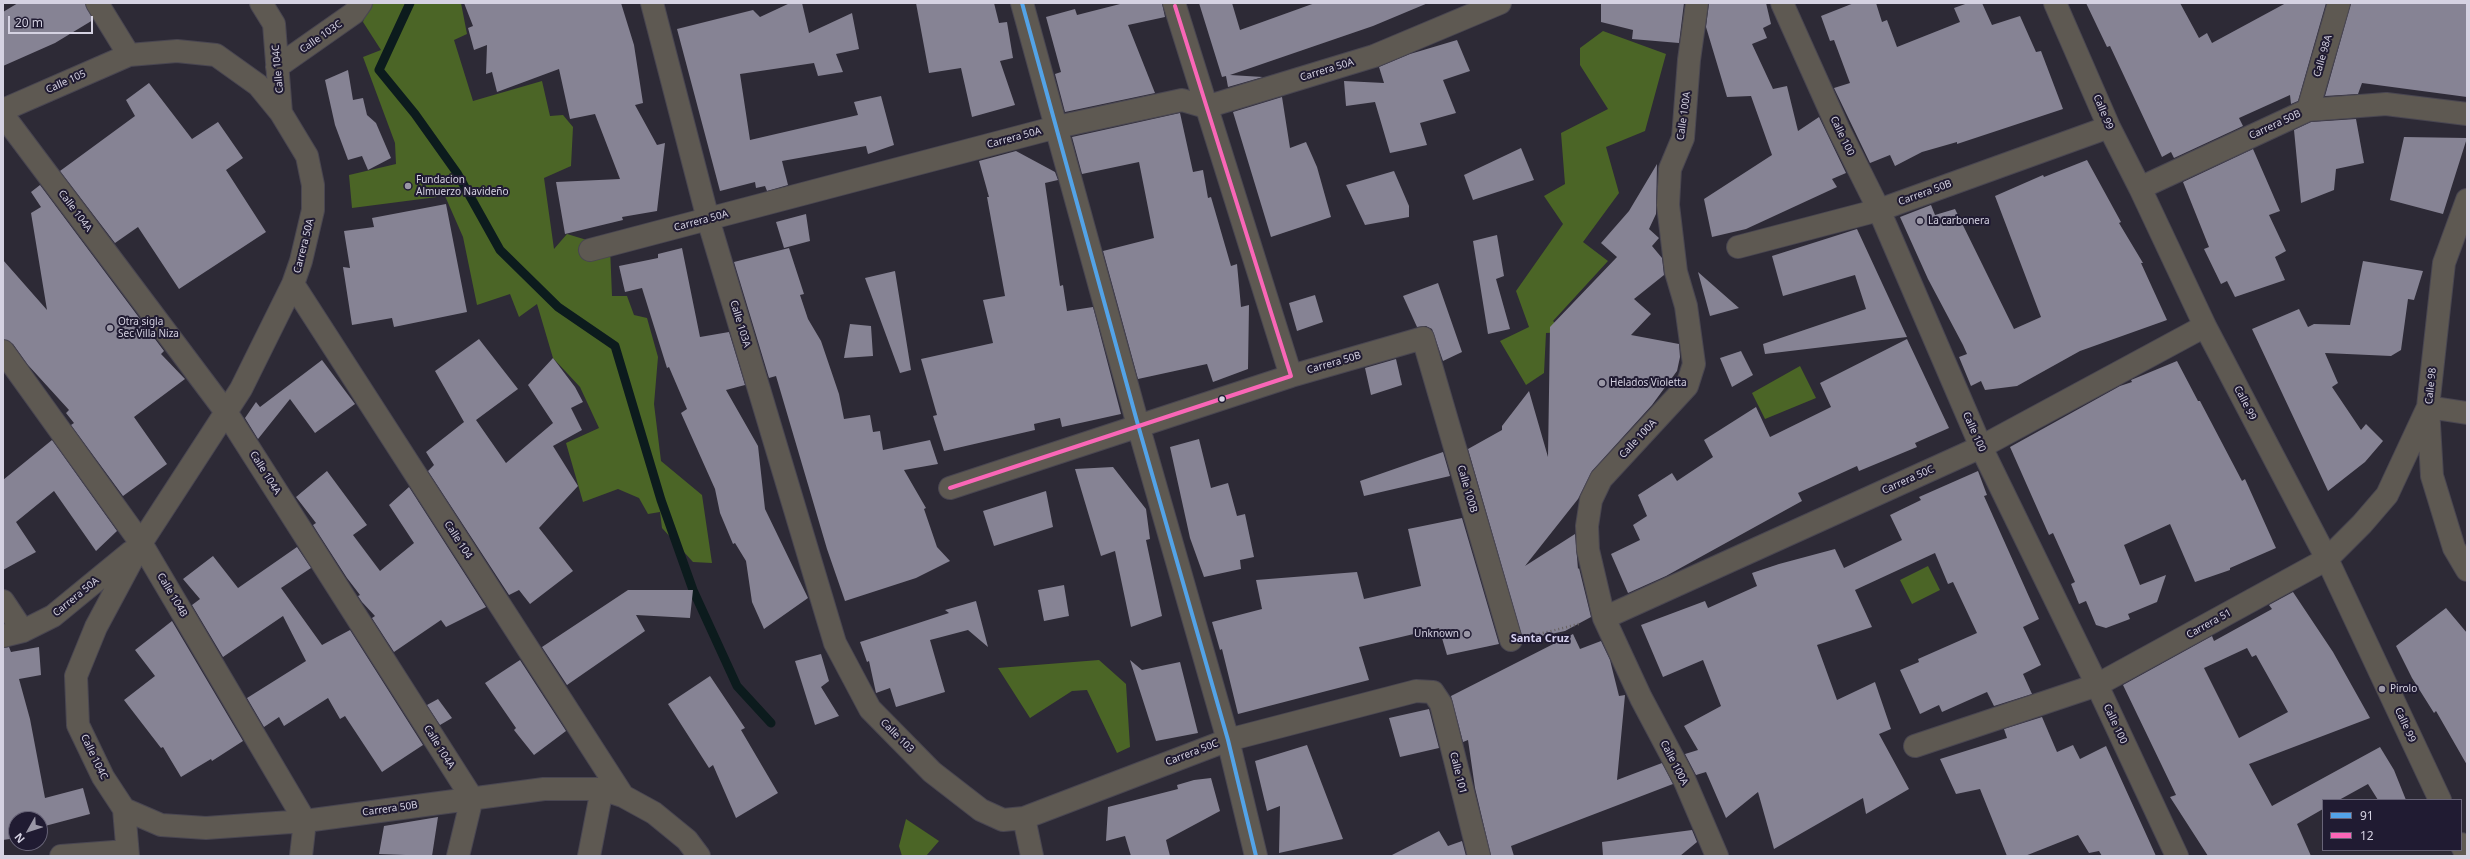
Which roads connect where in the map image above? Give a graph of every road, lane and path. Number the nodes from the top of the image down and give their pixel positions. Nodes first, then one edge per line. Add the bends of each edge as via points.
1 (97, 3) edge
2 (261, 3) edge
3 (361, 3) edge
4 (652, 3) edge
5 (1022, 3) edge
6 (1174, 3) edge
7 (1500, 3) edge
8 (1697, 3) edge
9 (1782, 3) edge
10 (2055, 3) edge
11 (2339, 3) edge
12 (129, 55) junction
13 (277, 67) junction
14 (1206, 107) junction
15 (3, 110) edge
16 (2308, 110) junction
17 (281, 113) junction
18 (2467, 114) edge
19 (3, 115) edge
20 (1057, 127) junction
21 (2109, 127) junction
22 (2140, 188) junction
23 (2467, 200) edge
24 (1879, 210) junction
25 (708, 219) junction
26 (1738, 247) dead end
27 (590, 250) dead end
28 (293, 284) junction
29 (2205, 326) junction
30 (1422, 338) joint
31 (3, 351) edge
32 (1290, 376) junction
33 (2428, 407) junction
34 (226, 412) junction
35 (2467, 413) edge
36 (1138, 425) junction
37 (1981, 447) junction
38 (950, 488) dead end
39 (141, 543) junction
40 (2327, 559) junction
41 (2467, 570) edge
42 (3, 601) edge
43 (1604, 618) junction
44 (13, 634) edge
45 (1511, 640) joint
46 (835, 643) joint
47 (84, 654) joint
48 (2097, 685) junction
49 (1433, 692) joint
50 (1228, 740) junction
51 (1915, 746) dead end
52 (602, 789) junction
53 (623, 796) junction
54 (472, 798) junction
55 (2440, 799) edge
56 (124, 809) junction
57 (981, 810) joint
58 (1024, 818) junction
59 (304, 821) junction
60 (2462, 846) edge
61 (128, 854) edge
62 (61, 856) edge
63 (301, 856) edge
64 (458, 856) edge
65 (589, 856) edge
66 (699, 856) edge
67 (1032, 856) edge
68 (1256, 856) edge
69 (1479, 856) edge
70 (1717, 856) edge
71 (2176, 856) edge
72 (2467, 856) edge

1 - 12 street
2 - 13 street, Calle 104C via 274,24
3 - 13 street, Calle 103C via 354,13
4 - 25 street, Calle 103A
5 - 20 street
6 - 14 street
7 - 14 street, Carrera 50A via 1374,56
8 - 43 street, Calle 100A via 1689,60 1683,138 1670,169 1668,205 1675,266 1686,306 1694,364 1688,386 1601,479 1591,500 1587,526 1588,550
9 - 24 street, Calle 100 via 1838,128
10 - 21 street, Calle 99
11 - 16 street, Calle 98A
12 - 15 street, Calle 105
12 - 17 street, Carrera 50A via 177,51 216,55 258,85
13 - 17 street, Calle 104C
14 - 20 street, Carrera 50A via 1182,100
14 - 32 street
16 - 18 street, Carrera 50B via 2386,104
16 - 22 street, Carrera 50B
17 - 28 street, Carrera 50A via 307,156 313,185 313,210
19 - 34 street, Calle 104A
20 - 25 street, Carrera 50A
20 - 36 street
21 - 22 street, Calle 99
21 - 24 street, Carrera 50B
22 - 29 street, Calle 99
23 - 33 street, Calle 98 via 2444,263
24 - 26 street, Carrera 50B
24 - 37 street, Calle 100
25 - 27 street, Carrera 50A
25 - 46 street, Calle 103A
28 - 34 street, Carrera 50A
28 - 53 street, Calle 104
29 - 37 street, Carrera 50C
29 - 40 street, Calle 99
30 - 32 street, Carrera 50B
30 - 45 street, Calle 100B
31 - 39 street, Calle 104B
32 - 36 street, Carrera 50B
33 - 35 street
33 - 40 street, Carrera 51 via 2387,495
33 - 41 street, Calle 98 via 2432,476 2454,548
34 - 39 street, Carrera 50A
34 - 54 street, Calle 104A
36 - 38 street, Carrera 50B
36 - 50 street
37 - 43 street, Carrera 50C
37 - 48 street, Calle 100
39 - 44 street, Carrera 50A via 53,616
39 - 47 street, Carrera 50A
39 - 59 street, Calle 104B
40 - 48 street, Carrera 51
40 - 55 street, Calle 99
42 - 44 street
43 - 45 path
43 - 70 street, Calle 100A via 1638,692 1684,779
46 - 57 street, Calle 103 via 870,709 932,772
47 - 56 street, Calle 104C via 76,676 78,725 103,777
48 - 51 street, Carrera 51
48 - 71 street, Calle 100
49 - 50 street, Carrera 50C via 1416,691
49 - 69 street, Calle 101 via 1441,704
50 - 58 street, Carrera 50C
50 - 68 street
52 - 53 street, Carrera 50B
52 - 54 street, Carrera 50B via 544,789
52 - 65 street
53 - 66 street, Carrera 50B via 654,813 687,840
54 - 59 street, Carrera 50B
54 - 64 street
56 - 59 street, Carrera 50B via 161,825 206,828
56 - 61 street, Calle 104C
57 - 58 street, Carrera 50C via 1003,820
58 - 67 street
59 - 63 street
60 - 72 street
61 - 62 street

